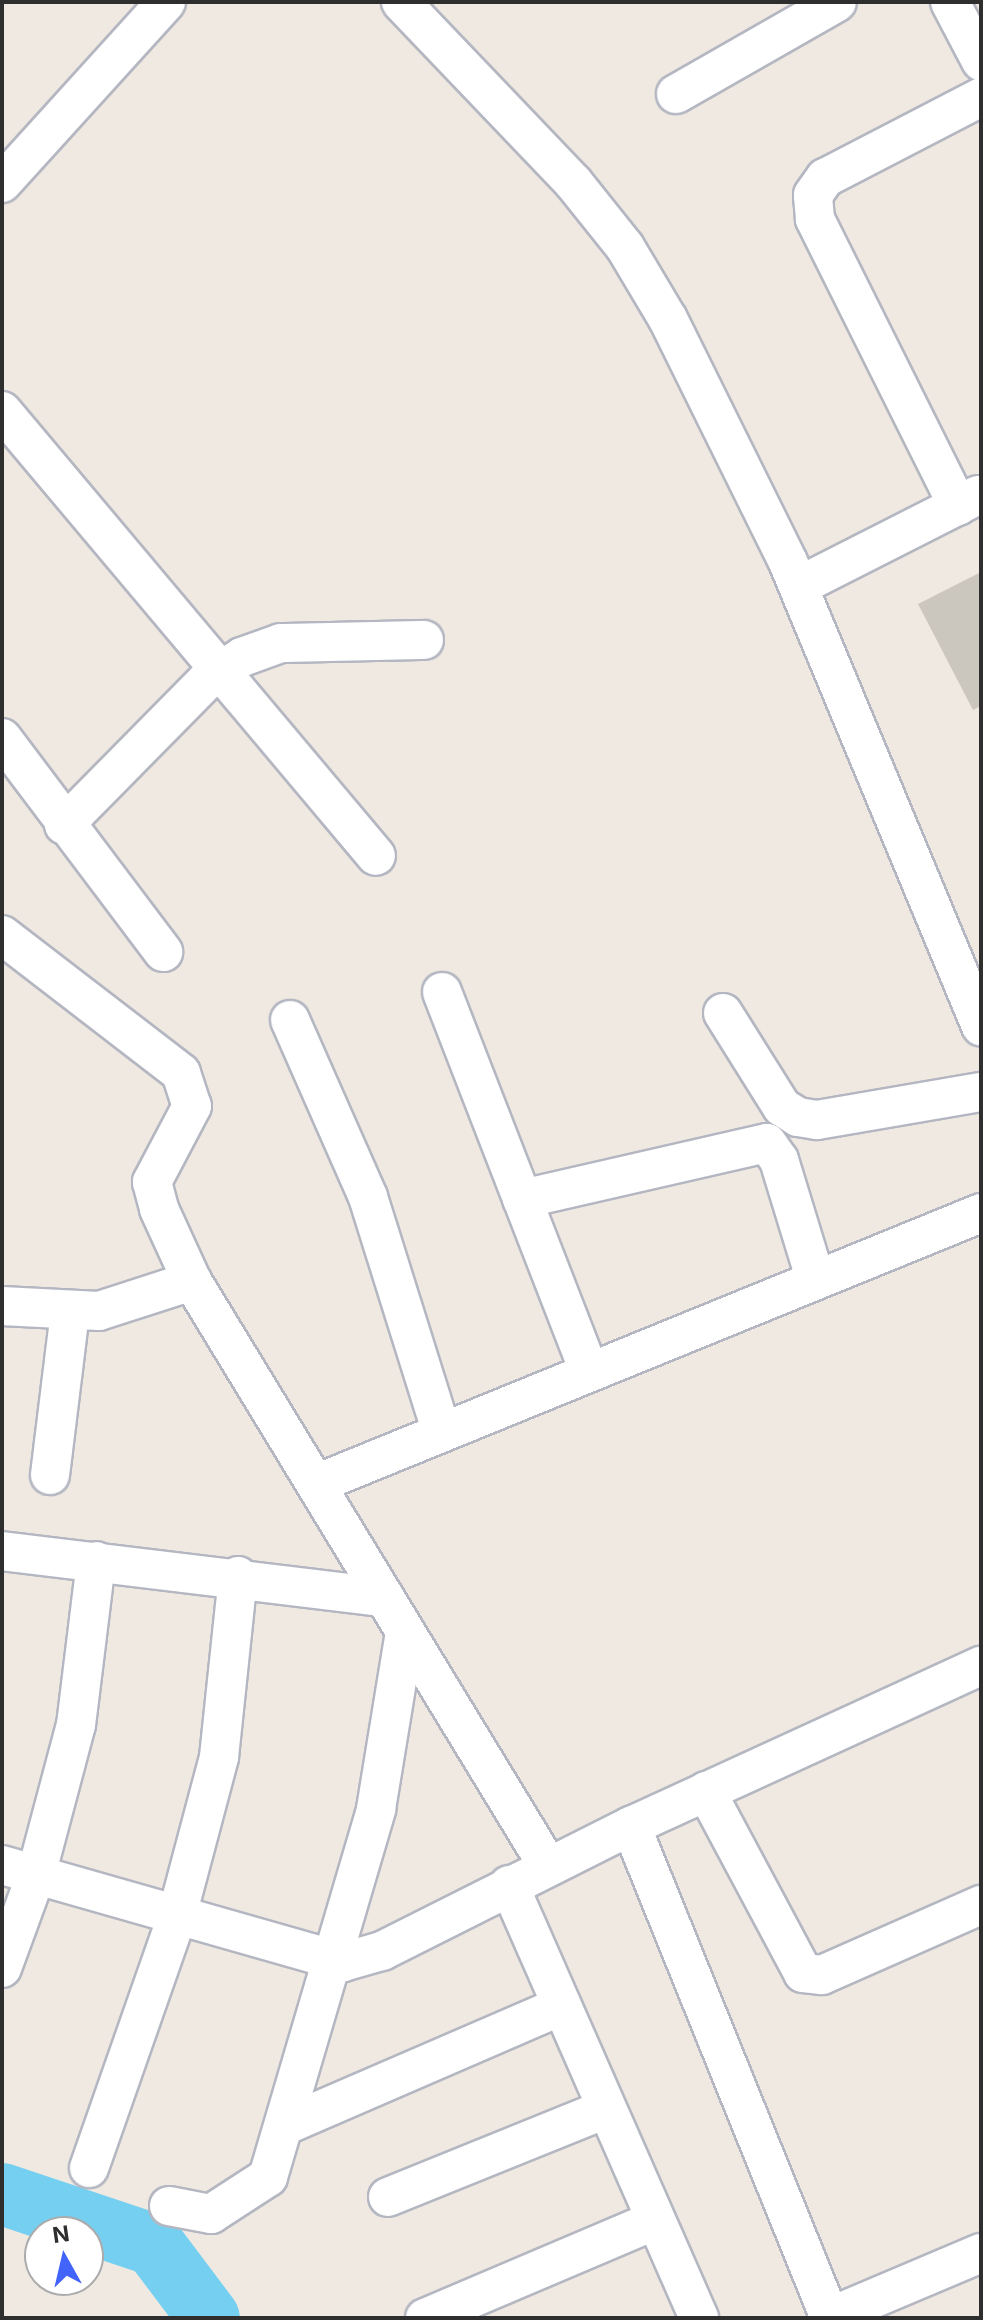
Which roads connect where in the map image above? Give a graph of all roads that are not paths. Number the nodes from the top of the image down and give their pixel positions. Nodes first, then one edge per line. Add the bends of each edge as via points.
1 (166, 2) edge
2 (401, 2) edge
3 (837, 2) edge
4 (950, 2) edge
5 (981, 61) edge
6 (676, 94) dead end
7 (981, 97) edge
8 (2, 183) edge
9 (2, 411) edge
10 (969, 500) edge
11 (799, 586) junction
12 (424, 640) dead end
13 (220, 672) junction
14 (2, 738) edge
15 (64, 825) junction
16 (376, 856) dead end
17 (2, 935) edge
18 (163, 952) dead end
19 (442, 992) dead end
20 (723, 1013) dead end
21 (290, 1020) dead end
22 (981, 1026) edge
23 (981, 1092) edge
24 (522, 1199) junction
25 (981, 1213) edge
26 (815, 1278) junction
27 (192, 1281) junction
28 (2, 1306) edge
29 (70, 1312) junction
30 (588, 1369) junction
31 (440, 1427) junction
32 (50, 1475) dead end
33 (316, 1484) junction
34 (2, 1551) edge
35 (96, 1561) junction
36 (238, 1576) junction
37 (384, 1597) junction
38 (405, 1632) junction
39 (981, 1666) edge
40 (706, 1791) junction
41 (631, 1826) junction
42 (548, 1866) junction
43 (19, 1870) edge
44 (509, 1885) junction
45 (981, 1905) edge
46 (176, 1919) junction
47 (331, 1962) junction
48 (2, 1968) edge
49 (561, 2006) junction
50 (606, 2109) junction
51 (286, 2125) junction
52 (89, 2168) dead end
53 (388, 2197) dead end
54 (169, 2206) dead end
55 (654, 2221) junction
56 (981, 2253) edge
57 (425, 2318) edge
58 (699, 2318) edge
59 (829, 2318) edge

1 - 8 street
2 - 11 street via 625,247 668,319
3 - 6 street
4 - 5 street
7 - 10 street via 825,178 813,195 815,219
9 - 13 street
10 - 11 street
11 - 22 street
12 - 13 street via 281,643
13 - 15 street
13 - 16 street
14 - 15 street
15 - 18 street
17 - 27 street via 181,1073 192,1106 152,1182
19 - 24 street
20 - 23 street via 782,1107 798,1117 817,1120
21 - 31 street via 368,1197
24 - 26 street via 767,1143 779,1160
24 - 30 street
25 - 26 street
26 - 30 street
27 - 29 street via 99,1311
27 - 33 street
28 - 29 street
29 - 32 street
30 - 31 street
31 - 33 street
33 - 37 street
34 - 35 street
35 - 36 street
35 - 43 street via 84,1683
36 - 37 street
36 - 46 street via 226,1722
37 - 38 street
38 - 42 street
38 - 47 street via 390,1751
39 - 40 street
40 - 41 street
40 - 45 street via 803,1973 822,1975
41 - 42 street
41 - 59 street
42 - 44 street
43 - 46 street
43 - 48 street
44 - 47 street via 382,1951
44 - 49 street
46 - 47 street
46 - 52 street
47 - 51 street
49 - 50 street
49 - 51 street
50 - 53 street
50 - 55 street
51 - 54 street via 268,2177 246,2198 211,2214
55 - 57 street
55 - 58 street
56 - 59 street

